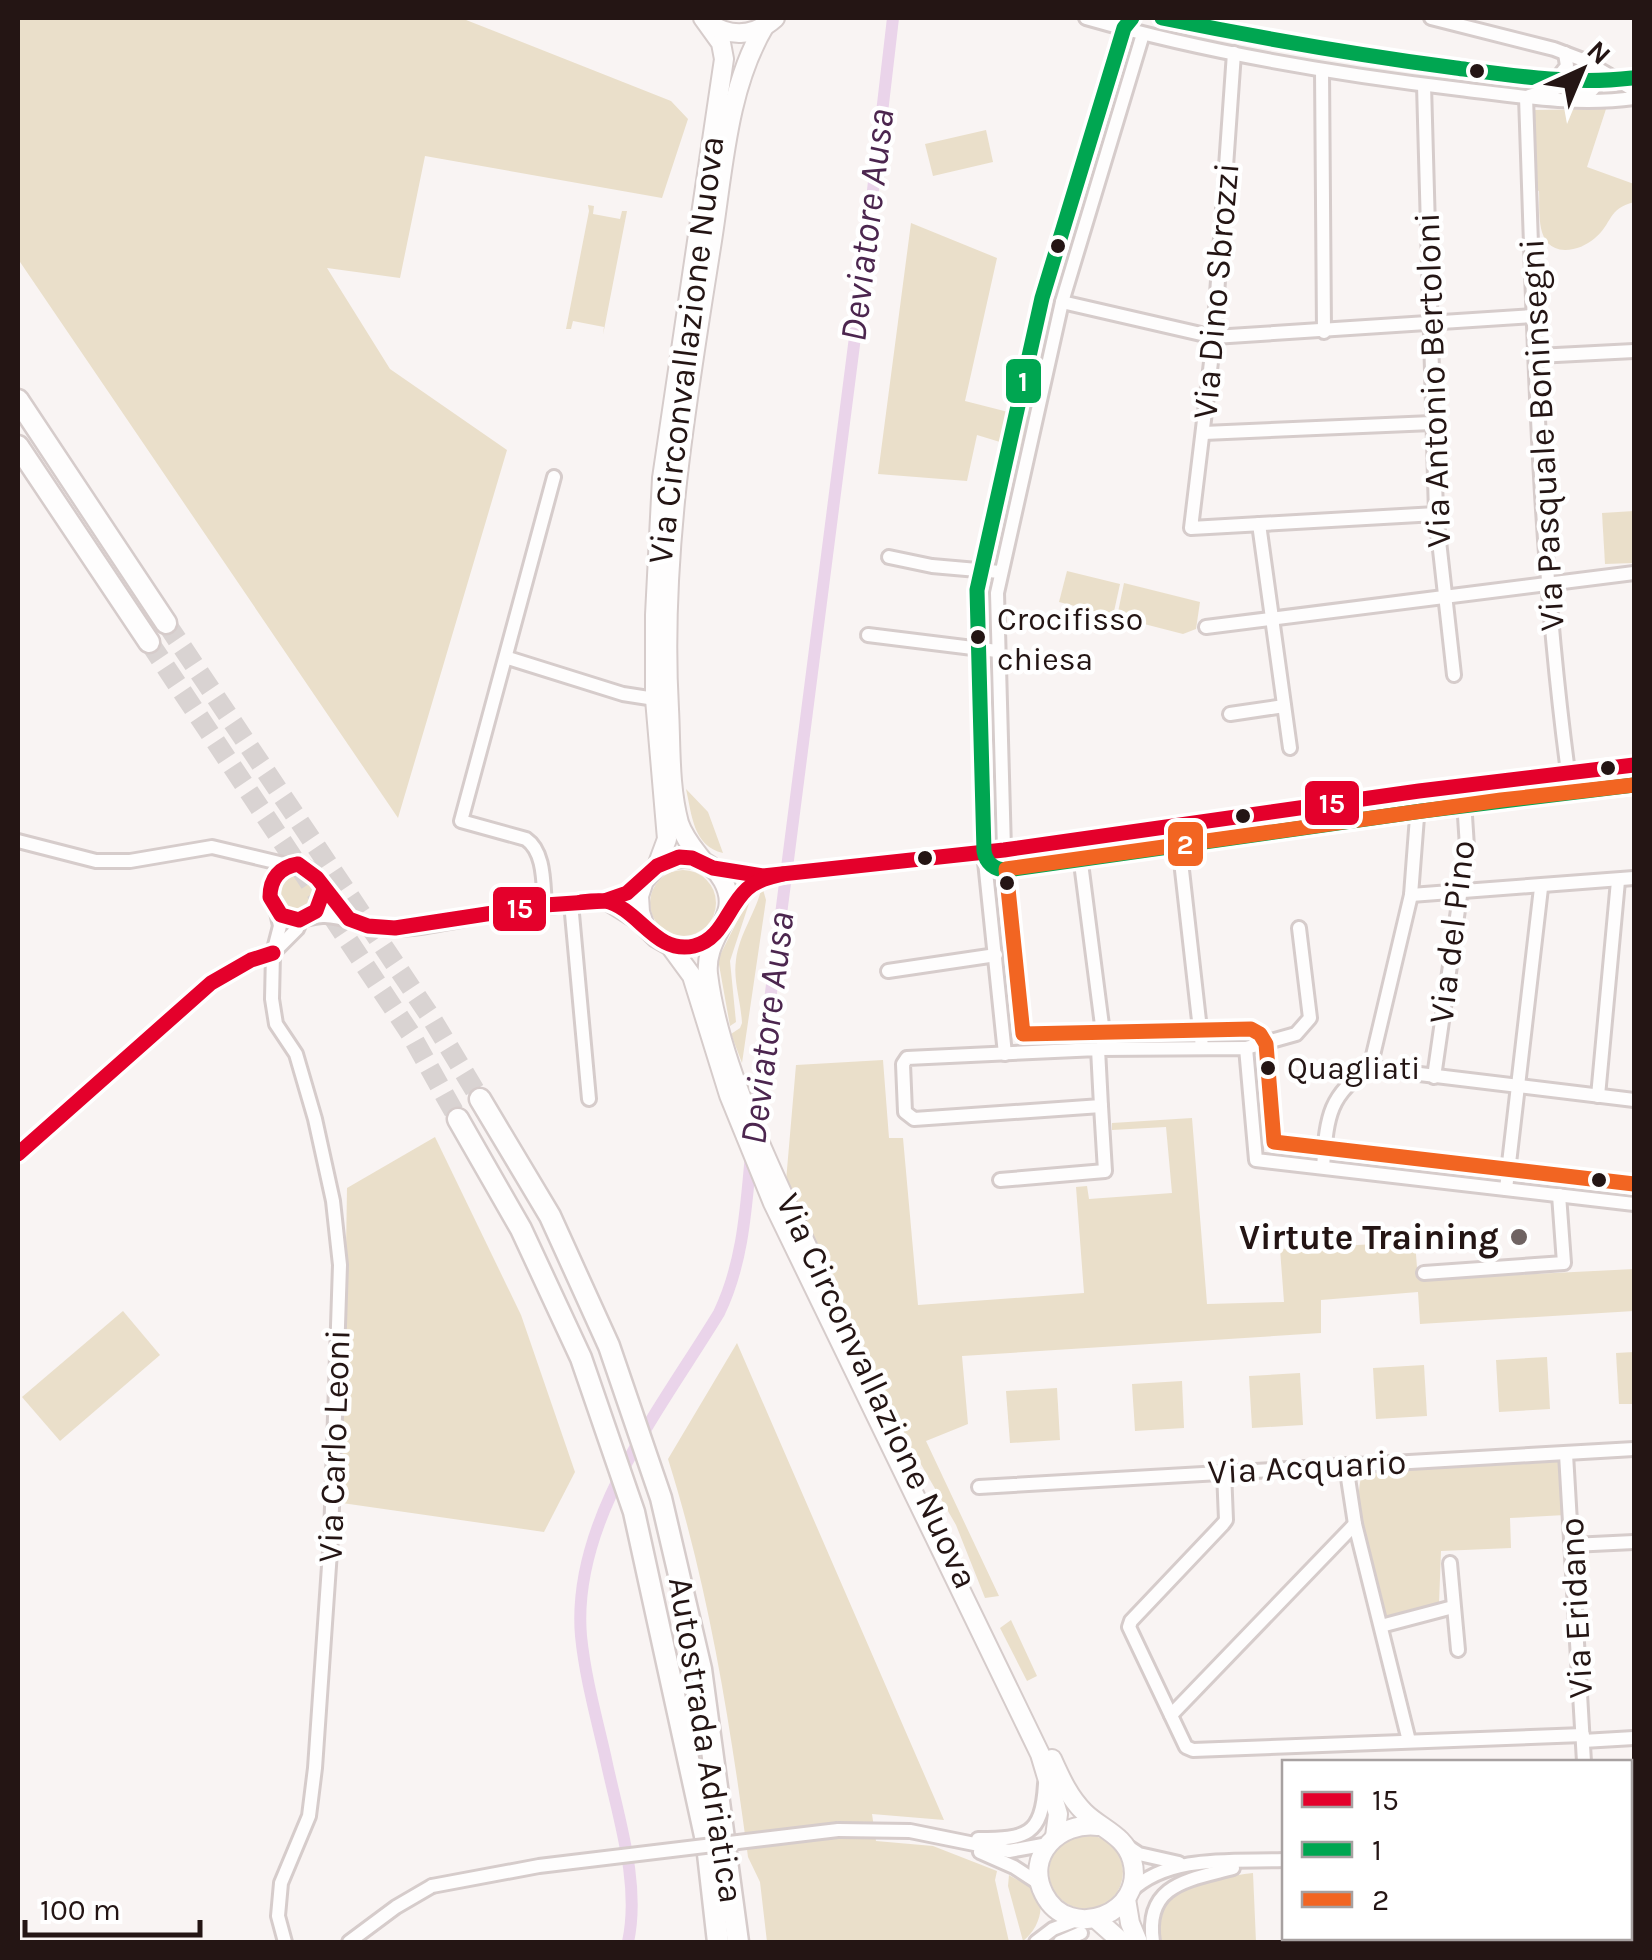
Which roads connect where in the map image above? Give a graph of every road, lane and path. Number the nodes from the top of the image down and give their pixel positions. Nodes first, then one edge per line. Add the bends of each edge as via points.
1 (702, 18) edge
2 (1086, 18) edge
3 (1431, 18) edge
4 (770, 22) edge
5 (1144, 34) junction
6 (1564, 53) junction
7 (1234, 54) junction
8 (1322, 70) junction
9 (1606, 74) junction
10 (1424, 85) junction
11 (1553, 94) junction
12 (1634, 94) edge
13 (1526, 97) junction
14 (1062, 302) junction
15 (1533, 316) junction
16 (1428, 324) junction
17 (1324, 332) junction
18 (1214, 337) junction
19 (1634, 351) edge
20 (1536, 356) junction
21 (18, 400) edge
22 (1432, 423) junction
23 (1204, 433) junction
24 (18, 446) edge
25 (554, 478) dead end
26 (1436, 514) junction
27 (1258, 524) junction
28 (889, 557) dead end
29 (1000, 572) junction
30 (1634, 573) edge
31 (1548, 586) junction
32 (1444, 598) junction
33 (1272, 619) junction
34 (166, 622) tunnel mouth
35 (1206, 627) dead end
36 (868, 635) dead end
37 (149, 642) tunnel mouth
38 (996, 651) junction
39 (508, 658) junction
40 (1454, 674) dead end
41 (654, 699) junction
42 (1284, 706) junction
43 (1230, 714) dead end
44 (1290, 748) dead end
45 (1634, 765) edge
46 (1568, 772) junction
47 (1463, 785) junction
48 (1419, 791) junction
49 (1177, 826) junction
50 (1078, 840) junction
51 (18, 841) edge
52 (1004, 850) junction
53 (245, 852) junction
54 (984, 852) junction
55 (708, 865) junction
56 (292, 866) junction
57 (657, 866) junction
58 (763, 876) junction
59 (1634, 878) edge
60 (1618, 881) junction
61 (644, 882) junction
62 (270, 888) junction
63 (1541, 888) junction
64 (324, 889) junction
65 (1461, 889) junction
66 (1411, 895) junction
67 (604, 901) junction
68 (571, 902) junction
69 (545, 906) junction
70 (728, 910) junction
71 (277, 912) junction
72 (305, 919) junction
73 (348, 919) junction
74 (646, 927) junction
75 (1299, 928) dead end
76 (714, 937) junction
77 (670, 946) junction
78 (272, 953) junction
79 (996, 954) junction
80 (888, 971) dead end
81 (1104, 1033) dead end
82 (1202, 1047) junction
83 (1246, 1048) junction
84 (1098, 1050) junction
85 (1005, 1054) junction
86 (1370, 1068) junction
87 (1434, 1078) junction
88 (733, 1088) junction
89 (1516, 1088) junction
90 (1598, 1096) junction
91 (588, 1099) dead end
92 (480, 1100) tunnel mouth
93 (1634, 1100) edge
94 (1101, 1106) junction
95 (458, 1119) tunnel mouth
96 (18, 1154) edge
97 (1323, 1168) junction
98 (1000, 1180) dead end
99 (1506, 1189) junction
100 (1559, 1195) junction
101 (1634, 1204) edge
102 (1424, 1274) dead end
103 (1634, 1449) edge
104 (1566, 1454) junction
105 (1346, 1465) junction
106 (1224, 1471) junction
107 (980, 1487) dead end
108 (1354, 1524) junction
109 (1634, 1542) edge
110 (1572, 1546) junction
111 (1450, 1563) dead end
112 (1453, 1607) junction
113 (1382, 1626) junction
114 (1458, 1650) dead end
115 (1171, 1715) junction
116 (1583, 1738) junction
117 (1634, 1738) edge
118 (1409, 1741) junction
119 (1584, 1760) edge
120 (1046, 1770) junction
121 (1098, 1826) junction
122 (956, 1839) junction
123 (1051, 1840) junction
124 (1125, 1844) junction
125 (1282, 1860) edge
126 (1256, 1861) junction
127 (1186, 1864) junction
128 (1040, 1884) junction
129 (1128, 1895) junction
130 (1085, 1924) junction
131 (353, 1941) edge
132 (285, 1942) edge
133 (718, 1942) edge
134 (738, 1942) edge
135 (1039, 1942) edge
136 (1060, 1942) edge
137 (1122, 1942) edge
138 (1138, 1942) edge
139 (1153, 1942) edge

1 - 4 main road via 727,32 746,33
1 - 41 main road, Via Circonvallazione Nuova via 721,42 724,58 662,478
2 - 5 street
3 - 6 street
4 - 55 main road, Via Circonvallazione Nuova via 740,80 727,148 686,407 668,581 675,802 680,826
5 - 7 street
5 - 14 street
6 - 9 street
6 - 11 street via 1567,66
7 - 8 street
7 - 18 street, Via Dino Sbrozzi
8 - 10 street
8 - 17 street
9 - 11 street via 1592,90
9 - 12 street
10 - 13 street
10 - 16 street, Via Antonio Bertoloni
11 - 12 street
11 - 13 street
13 - 15 street, Via Pasquale Boninsegni
14 - 18 street
14 - 29 street
15 - 16 street
15 - 20 street, Via Pasquale Boninsegni
16 - 17 street
16 - 22 street, Via Antonio Bertoloni
17 - 18 street
18 - 23 street, Via Dino Sbrozzi
19 - 20 street
20 - 31 street, Via Pasquale Boninsegni
21 - 34 highway
22 - 23 street
22 - 26 street, Via Antonio Bertoloni
23 - 27 street, Via Dino Sbrozzi via 1191,528
24 - 37 highway
25 - 39 street
26 - 27 street
26 - 32 street, Via Antonio Bertoloni
27 - 33 street
28 - 29 street
29 - 38 street
30 - 31 street
31 - 32 street
31 - 46 street, Via Pasquale Boninsegni
32 - 33 street
32 - 40 street, Via Antonio Bertoloni
33 - 35 street
33 - 42 street
36 - 38 street
38 - 52 street
39 - 41 street
39 - 69 street via 462,821 534,844
41 - 57 main road, Via Circonvallazione Nuova via 667,839
42 - 43 street
42 - 44 street
45 - 46 street
46 - 47 street
47 - 48 street
47 - 65 street, Via del Pino via 1467,848
48 - 49 street
48 - 66 street
49 - 50 street
49 - 82 street
50 - 52 street
50 - 81 street
51 - 53 street via 96,862 212,846
52 - 54 street
53 - 56 street
53 - 62 street via 261,866
54 - 58 street
54 - 79 street
55 - 57 main road via 680,858
55 - 58 street
55 - 70 main road, Via Circonvallazione Nuova via 723,880
56 - 62 street
56 - 64 street via 309,868
57 - 61 main road, Via Circonvallazione Nuova
58 - 70 street
59 - 60 street
60 - 63 street
60 - 90 street
61 - 67 street
61 - 74 main road via 639,896
62 - 71 street
63 - 65 street
63 - 89 street
64 - 72 street via 321,906
64 - 73 street
65 - 66 street
65 - 87 street, Via del Pino
66 - 86 street
67 - 68 street
67 - 74 street
68 - 69 street
68 - 91 street
69 - 73 street via 392,928
70 - 76 main road, Via Circonvallazione Nuova
71 - 72 street
71 - 78 street, Via Carlo Leoni via 279,938
72 - 73 street
72 - 78 street
74 - 77 main road, Via Circonvallazione Nuova
75 - 83 street via 1310,1018 1296,1034
76 - 77 main road via 686,948
76 - 88 main road, Via Circonvallazione Nuova via 709,980
77 - 88 main road, Via Circonvallazione Nuova via 692,976
78 - 96 street via 211,982
78 - 132 street, Via Carlo Leoni via 276,1024 296,1054 315,1120 334,1200 340,1265 315,1768 309,1816 281,1882 278,1916
79 - 80 street
79 - 85 street
82 - 83 street
82 - 84 street
83 - 97 street via 1256,1160
84 - 85 street
84 - 94 street
85 - 94 street via 908,1058 906,1112 914,1119
86 - 87 street
86 - 97 street via 1334,1100
87 - 89 street
88 - 120 main road, Via Circonvallazione Nuova via 773,1203
88 - 121 main road, Via Circonvallazione Nuova via 1060,1776
89 - 90 street
89 - 99 street
90 - 93 street
92 - 134 highway, Autostrada Adriatica via 550,1216 609,1346 661,1498 702,1668
94 - 98 street via 1105,1171
95 - 133 highway, Autostrada Adriatica via 581,1358 634,1512 707,1845
97 - 99 street
99 - 100 street
100 - 101 street
100 - 102 street via 1564,1263
103 - 104 street, Via Acquario
104 - 105 street, Via Acquario
104 - 110 street, Via Eridano
105 - 106 street, Via Acquario
105 - 108 street
106 - 107 street, Via Acquario
106 - 115 street via 1224,1524 1130,1622
108 - 113 street
108 - 115 street
109 - 110 street
110 - 116 street, Via Eridano
111 - 112 street
112 - 113 street
112 - 114 street
113 - 118 street
115 - 118 street via 1193,1750
116 - 117 street
116 - 118 street
116 - 119 street, Via Eridano
120 - 122 street via 1044,1805 1031,1830 1007,1839
120 - 123 main road, Via Circonvallazione Nuova via 1058,1814
121 - 123 main road via 1075,1826
121 - 124 main road, Via Circonvallazione Nuova
122 - 123 street via 1009,1852
122 - 128 street
122 - 131 street, bridge via 888,1828 838,1830 540,1866 432,1886
123 - 128 main road, Via Circonvallazione Nuova via 1041,1856
124 - 127 street via 1139,1854
124 - 129 main road via 1134,1867
125 - 126 street
126 - 127 street
126 - 139 street via 1164,1893 1152,1914
127 - 129 street via 1153,1873
128 - 130 main road via 1054,1907
129 - 130 main road via 1118,1909
129 - 138 main road
130 - 135 street via 1064,1922
130 - 136 street
130 - 137 main road

